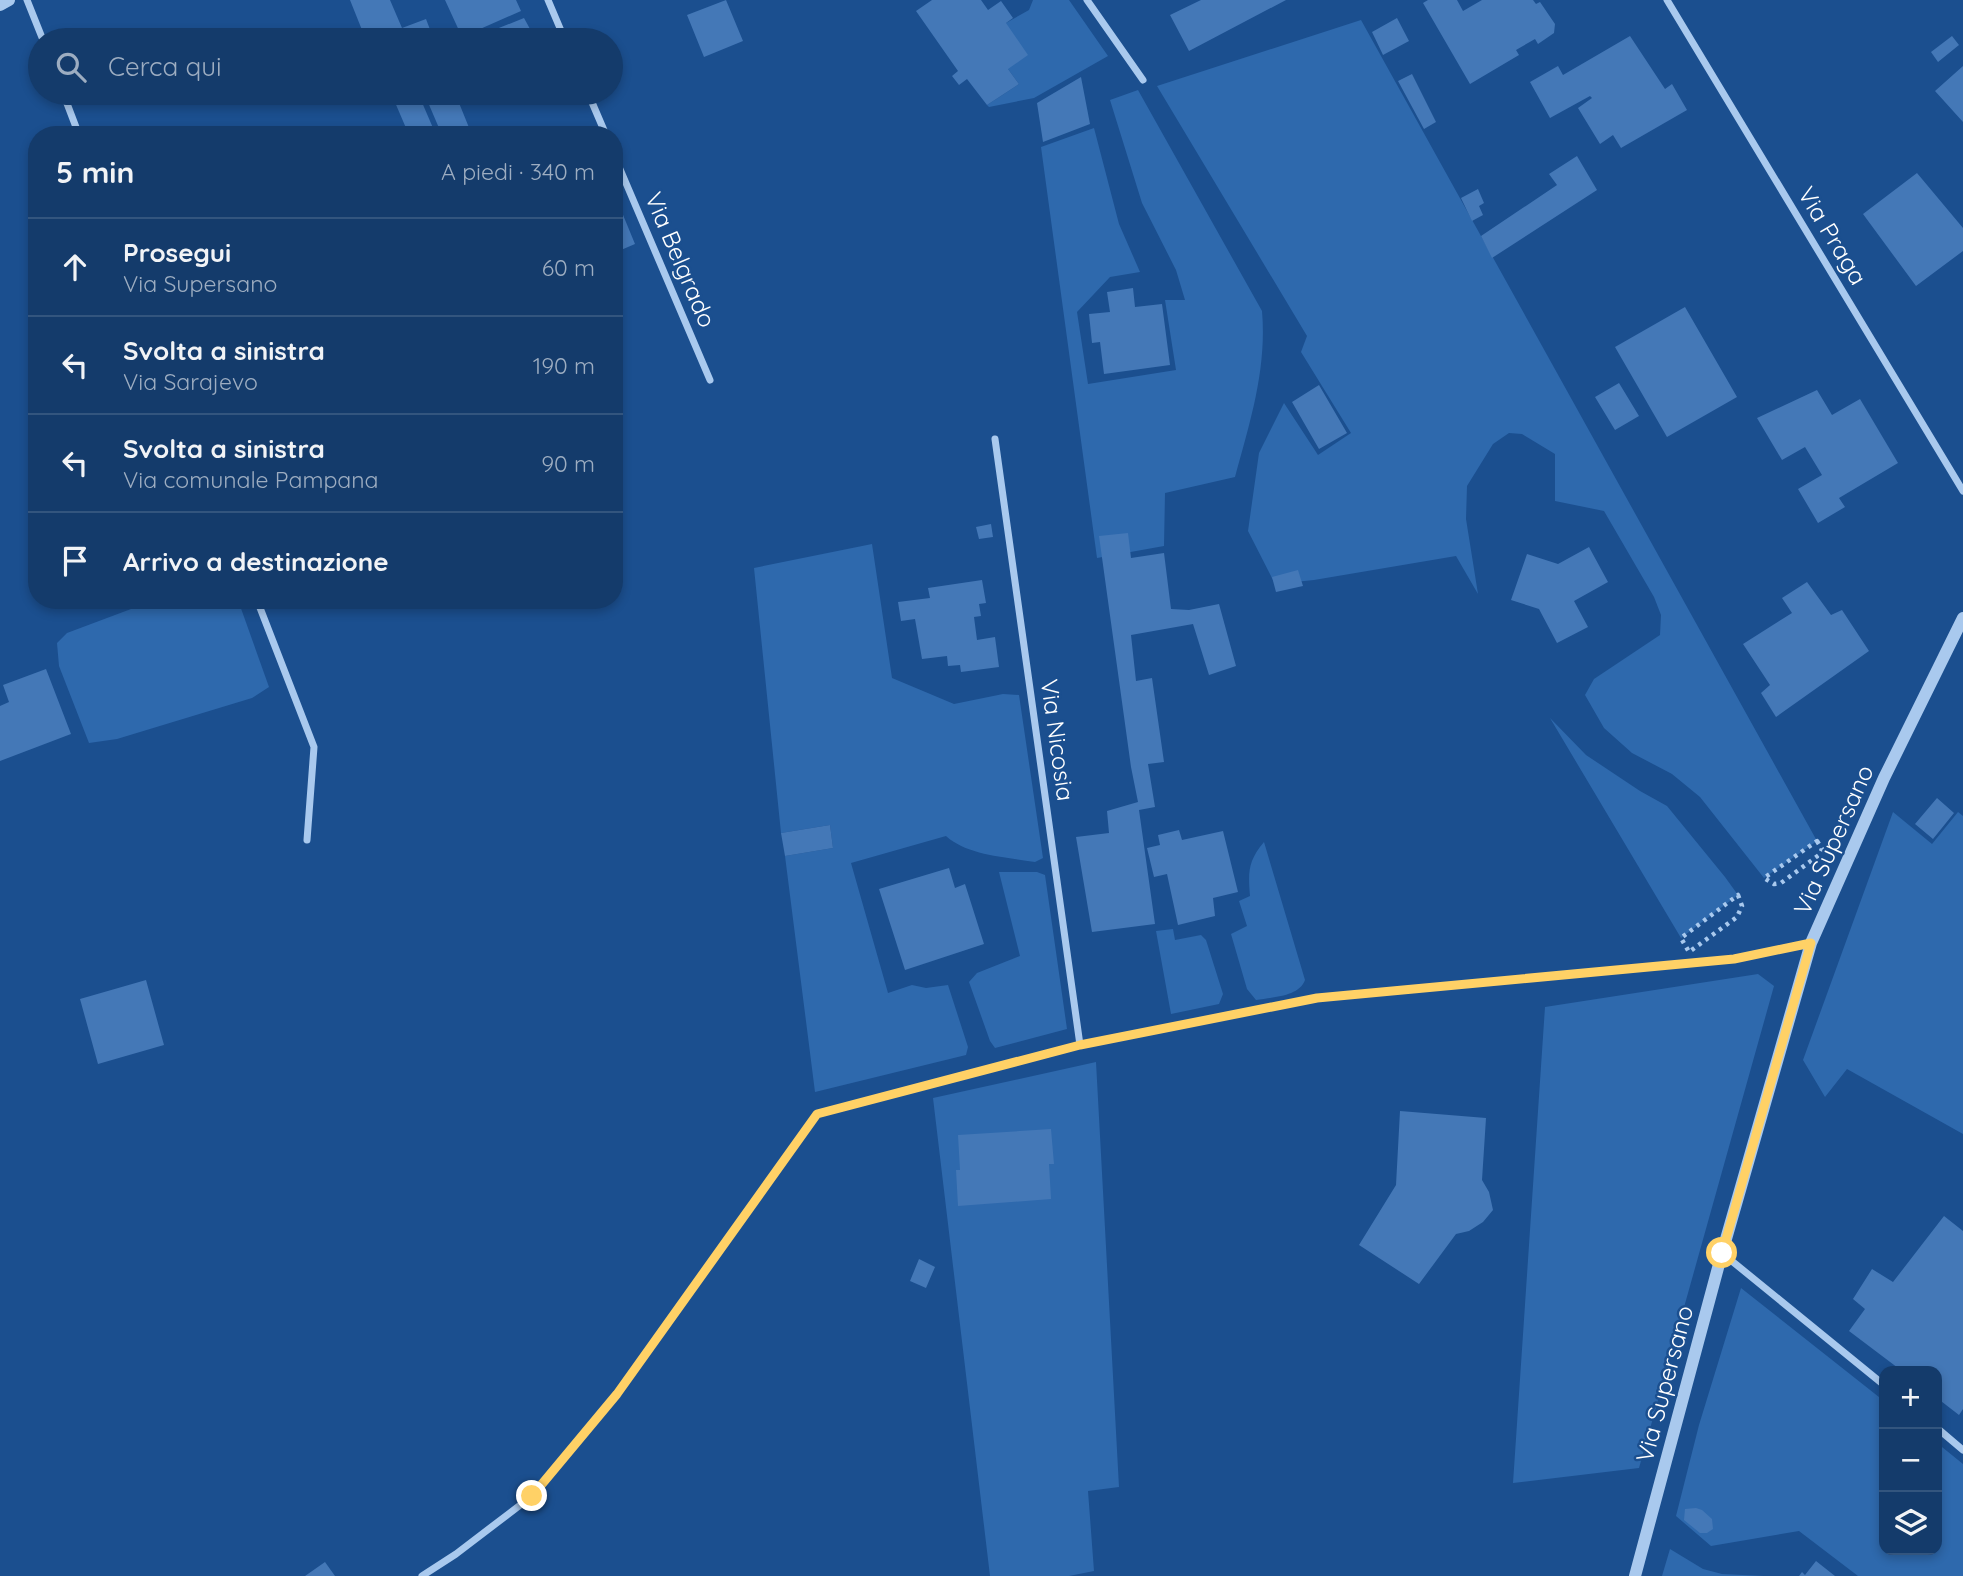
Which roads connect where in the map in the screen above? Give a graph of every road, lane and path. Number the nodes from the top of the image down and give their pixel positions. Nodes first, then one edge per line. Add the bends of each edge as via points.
1 (9, 0) edge
2 (27, 0) edge
3 (548, 0) edge
4 (1087, 0) edge
5 (1667, 0) edge
6 (0, 5) edge
7 (38, 28) edge
8 (560, 28) edge
9 (1143, 80) dead end
10 (68, 105) edge
11 (593, 105) edge
12 (76, 126) edge
13 (602, 126) edge
14 (623, 176) edge
15 (710, 380) dead end
16 (995, 439) dead end
17 (1963, 491) edge
18 (260, 609) edge
19 (1963, 618) edge
20 (307, 840) dead end
21 (1822, 849) joint
22 (1811, 943) junction
23 (1689, 952) joint
24 (1080, 1045) junction
25 (1722, 1253) junction
26 (1879, 1381) edge
27 (1938, 1429) edge
28 (1963, 1450) edge
29 (422, 1576) edge
30 (1635, 1576) edge

1 - 6 street
2 - 7 street
3 - 8 street
4 - 9 street
5 - 17 street, Via Praga
10 - 12 street
11 - 13 street
14 - 15 street, Via Belgrado
16 - 24 street, Via Nicosia
18 - 20 street via 314,747
19 - 22 street, Via Supersano via 1884,778
21 - 21 path via 1781,883 1764,877 1817,841
22 - 24 street via 1734,959 1317,998
22 - 25 street, Via Supersano
23 - 23 path via 1737,917 1742,906 1738,895 1681,939
24 - 29 street via 817,1114 617,1394 532,1496
25 - 26 street
25 - 30 street, Via Supersano
27 - 28 street

